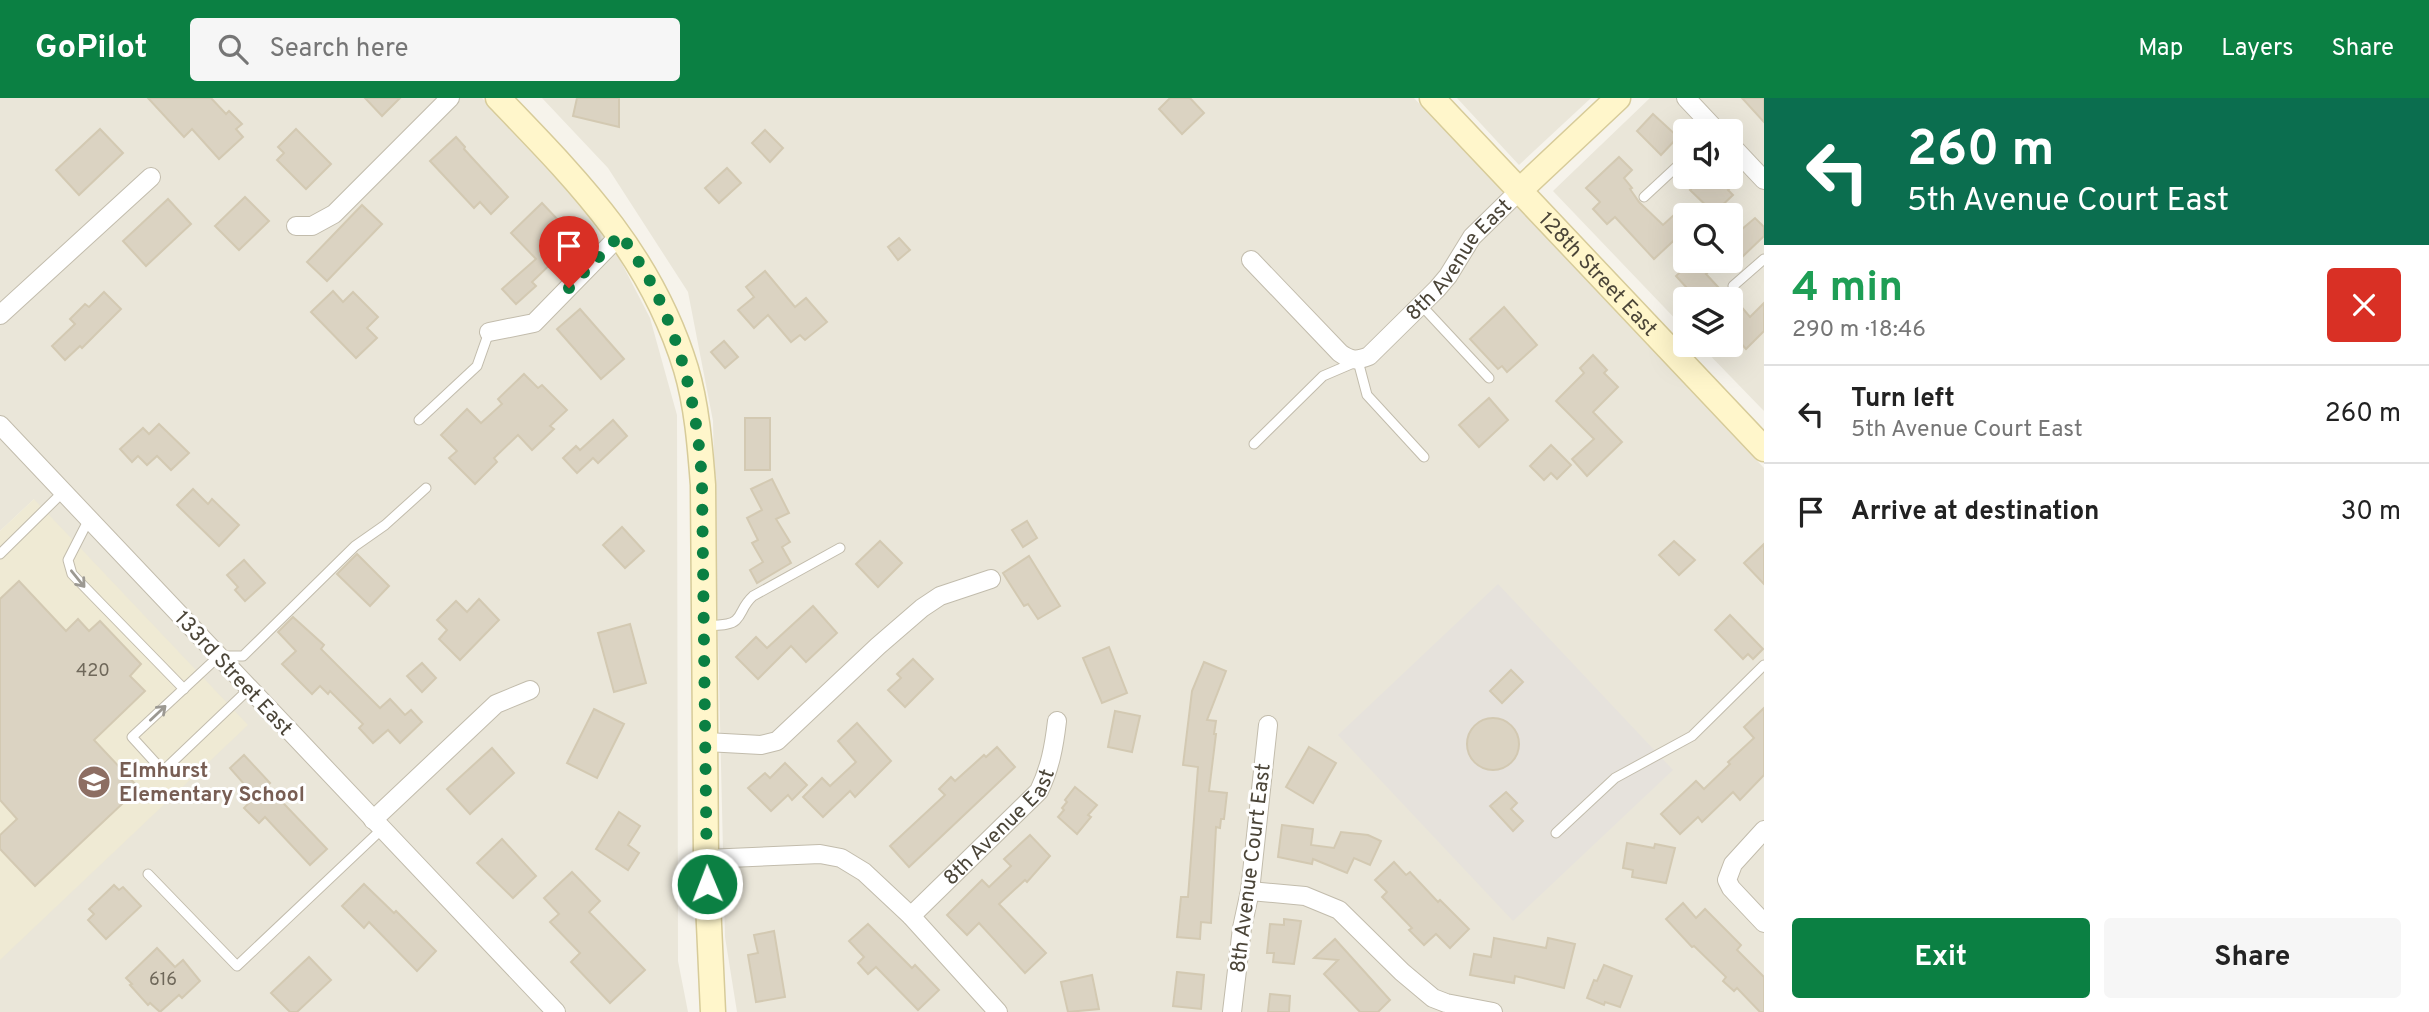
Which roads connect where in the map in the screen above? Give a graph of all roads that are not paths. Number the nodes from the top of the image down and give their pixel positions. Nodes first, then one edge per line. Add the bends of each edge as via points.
1 (450, 98) edge
2 (498, 98) edge
3 (1432, 98) edge
4 (1618, 98) edge
5 (1686, 98) edge
6 (1706, 119) edge
7 (1743, 158) edge
8 (1673, 170) edge
9 (151, 177) dead end
10 (1764, 180) edge
11 (1519, 191) junction
12 (1644, 197) dead end
13 (296, 226) dead end
14 (621, 234) junction
15 (1764, 258) edge
16 (1251, 260) dead end
17 (1733, 286) dead end
18 (1422, 305) junction
19 (0, 315) edge
20 (489, 332) joint
21 (1358, 360) junction
22 (1489, 378) dead end
23 (419, 420) dead end
24 (0, 425) edge
25 (1254, 444) dead end
26 (1764, 449) edge
27 (1424, 457) dead end
28 (426, 488) dead end
29 (63, 492) junction
30 (89, 519) junction
31 (840, 548) dead end
32 (0, 554) edge
33 (991, 579) dead end
34 (705, 627) junction
35 (219, 656) junction
36 (1764, 665) edge
37 (184, 689) junction
38 (249, 689) junction
39 (530, 690) dead end
40 (1057, 721) dead end
41 (1268, 725) dead end
42 (706, 742) junction
43 (377, 824) junction
44 (1764, 830) edge
45 (1556, 833) dead end
46 (706, 859) junction
47 (148, 874) dead end
48 (1250, 891) junction
49 (911, 915) junction
50 (1764, 923) edge
51 (707, 1010) edge
52 (556, 1012) edge
53 (998, 1012) edge
54 (1232, 1012) edge
55 (1493, 1012) edge

1 - 13 street via 334,214 312,226
2 - 14 main road
3 - 11 main road, 128th Street East
4 - 11 main road, 8th Avenue East
5 - 6 street
7 - 10 street
8 - 12 lane
9 - 19 street
11 - 18 street, 8th Avenue East via 1472,237 1448,276
11 - 26 main road, 128th Street East
14 - 20 street via 534,323
14 - 34 main road via 659,298 686,369 700,449
15 - 17 lane
16 - 21 street via 1340,353
18 - 21 street, 8th Avenue East via 1370,356
18 - 22 lane
20 - 23 lane via 477,366
21 - 25 lane via 1323,376
21 - 27 lane via 1367,395
24 - 29 street, 133rd Street East
28 - 35 lane via 355,545 243,656
29 - 30 street, 133rd Street East
29 - 32 lane
30 - 35 street, 133rd Street East
30 -> 37 lane via 68,560 72,574
31 - 34 lane via 753,596 732,623
33 - 42 street via 940,596 922,608 778,741 761,745
34 - 42 main road
35 - 37 lane
35 - 38 street, 133rd Street East
36 - 45 lane via 1692,736 1615,778
38 -> 37 lane via 163,771 132,737
38 - 43 street, 133rd Street East
39 - 43 street via 495,704
40 - 49 street, 8th Avenue East via 1053,755 1039,791
41 - 48 street, 8th Avenue Court East
42 - 46 main road
43 - 47 lane via 237,966
43 - 52 street, 133rd Street East
44 - 50 street via 1732,864 1727,880
46 - 49 street via 833,855 864,872
46 - 51 main road
48 - 54 street, 8th Avenue Court East
48 - 55 street via 1305,896 1339,910 1433,998
49 - 53 street

